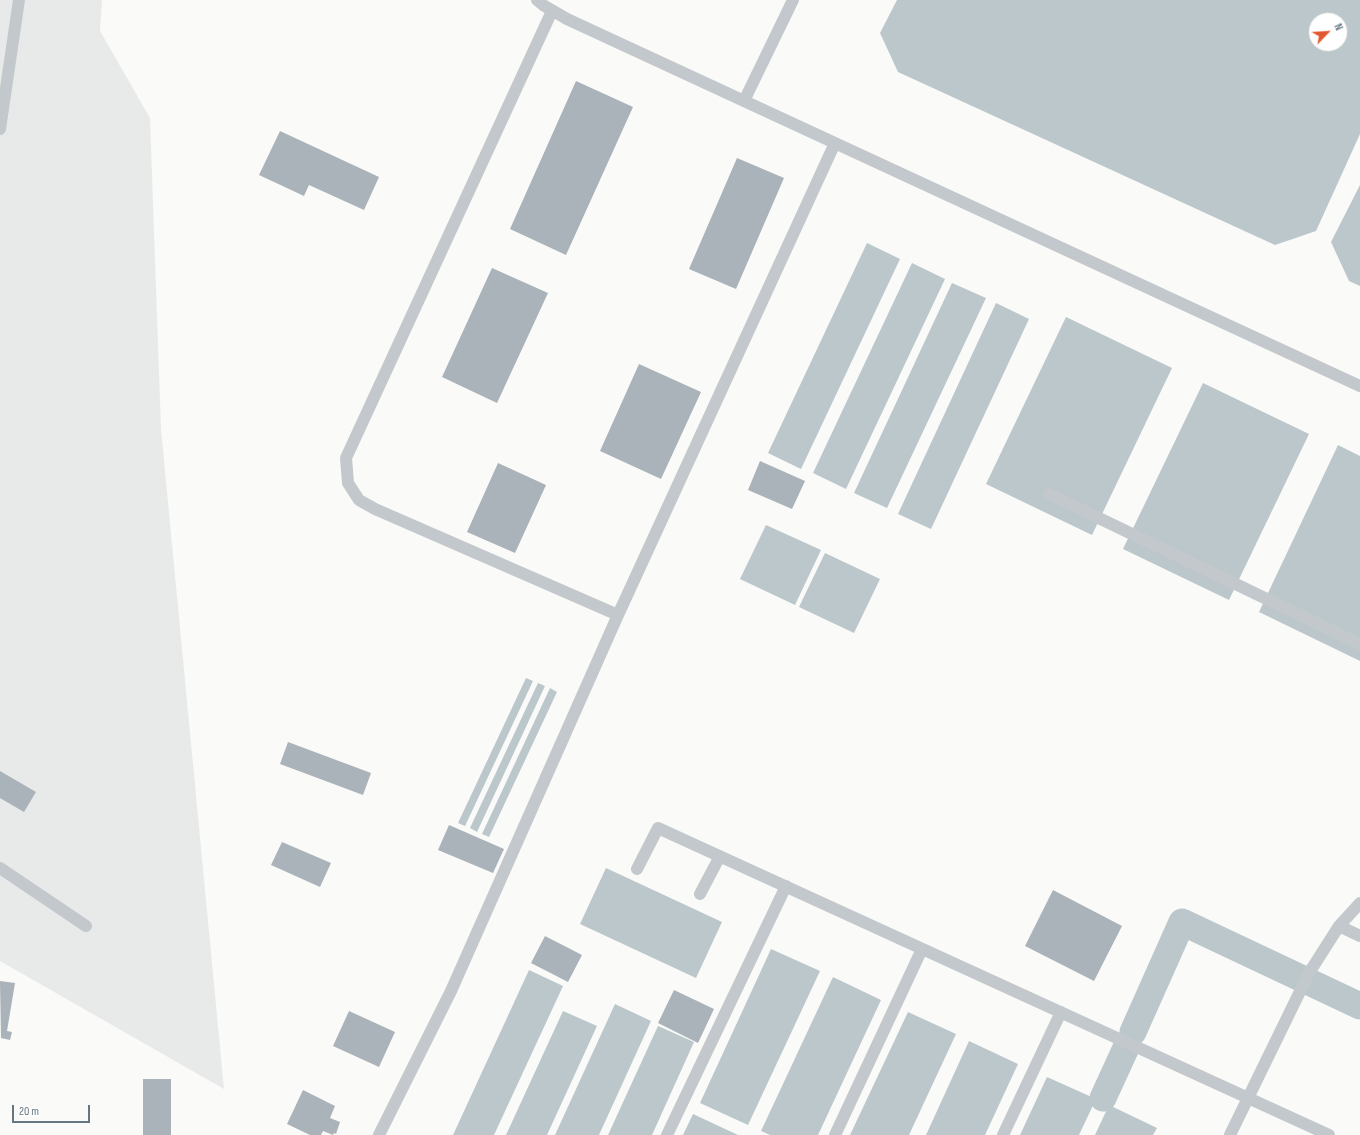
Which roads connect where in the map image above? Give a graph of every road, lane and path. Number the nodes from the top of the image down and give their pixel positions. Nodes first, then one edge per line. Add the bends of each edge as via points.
1 (19, 0) edge
2 (536, 0) edge
3 (793, 0) edge
4 (552, 10) junction
5 (744, 101) junction
6 (0, 129) edge
7 (835, 143) junction
8 (1360, 386) edge
9 (1049, 494) dead end
10 (618, 615) junction
11 (1360, 644) edge
12 (720, 856) junction
13 (0, 868) edge
14 (637, 869) dead end
15 (786, 886) junction
16 (700, 894) dead end
17 (1360, 903) edge
18 (86, 926) dead end
19 (1339, 926) junction
20 (1360, 936) edge
21 (922, 949) junction
22 (1061, 1012) junction
23 (1248, 1097) junction
24 (379, 1135) edge
25 (667, 1135) edge
26 (835, 1135) edge
27 (1003, 1135) edge
28 (1230, 1135) edge
29 (1329, 1135) edge

1 - 6 lane
2 - 4 lane
3 - 5 lane
4 - 5 lane
4 - 10 lane via 346,458 348,483 359,500 375,510
5 - 7 lane
7 - 8 lane
7 - 10 lane
9 - 11 lane
10 - 24 lane via 451,991
12 - 14 lane via 658,828
12 - 15 lane
12 - 16 lane
13 - 18 lane
15 - 21 lane
15 - 25 lane
17 - 19 lane
19 - 20 lane
19 - 23 lane via 1301,988
21 - 22 lane
21 - 26 lane
22 - 23 lane
22 - 27 lane
23 - 28 lane
23 - 29 lane

